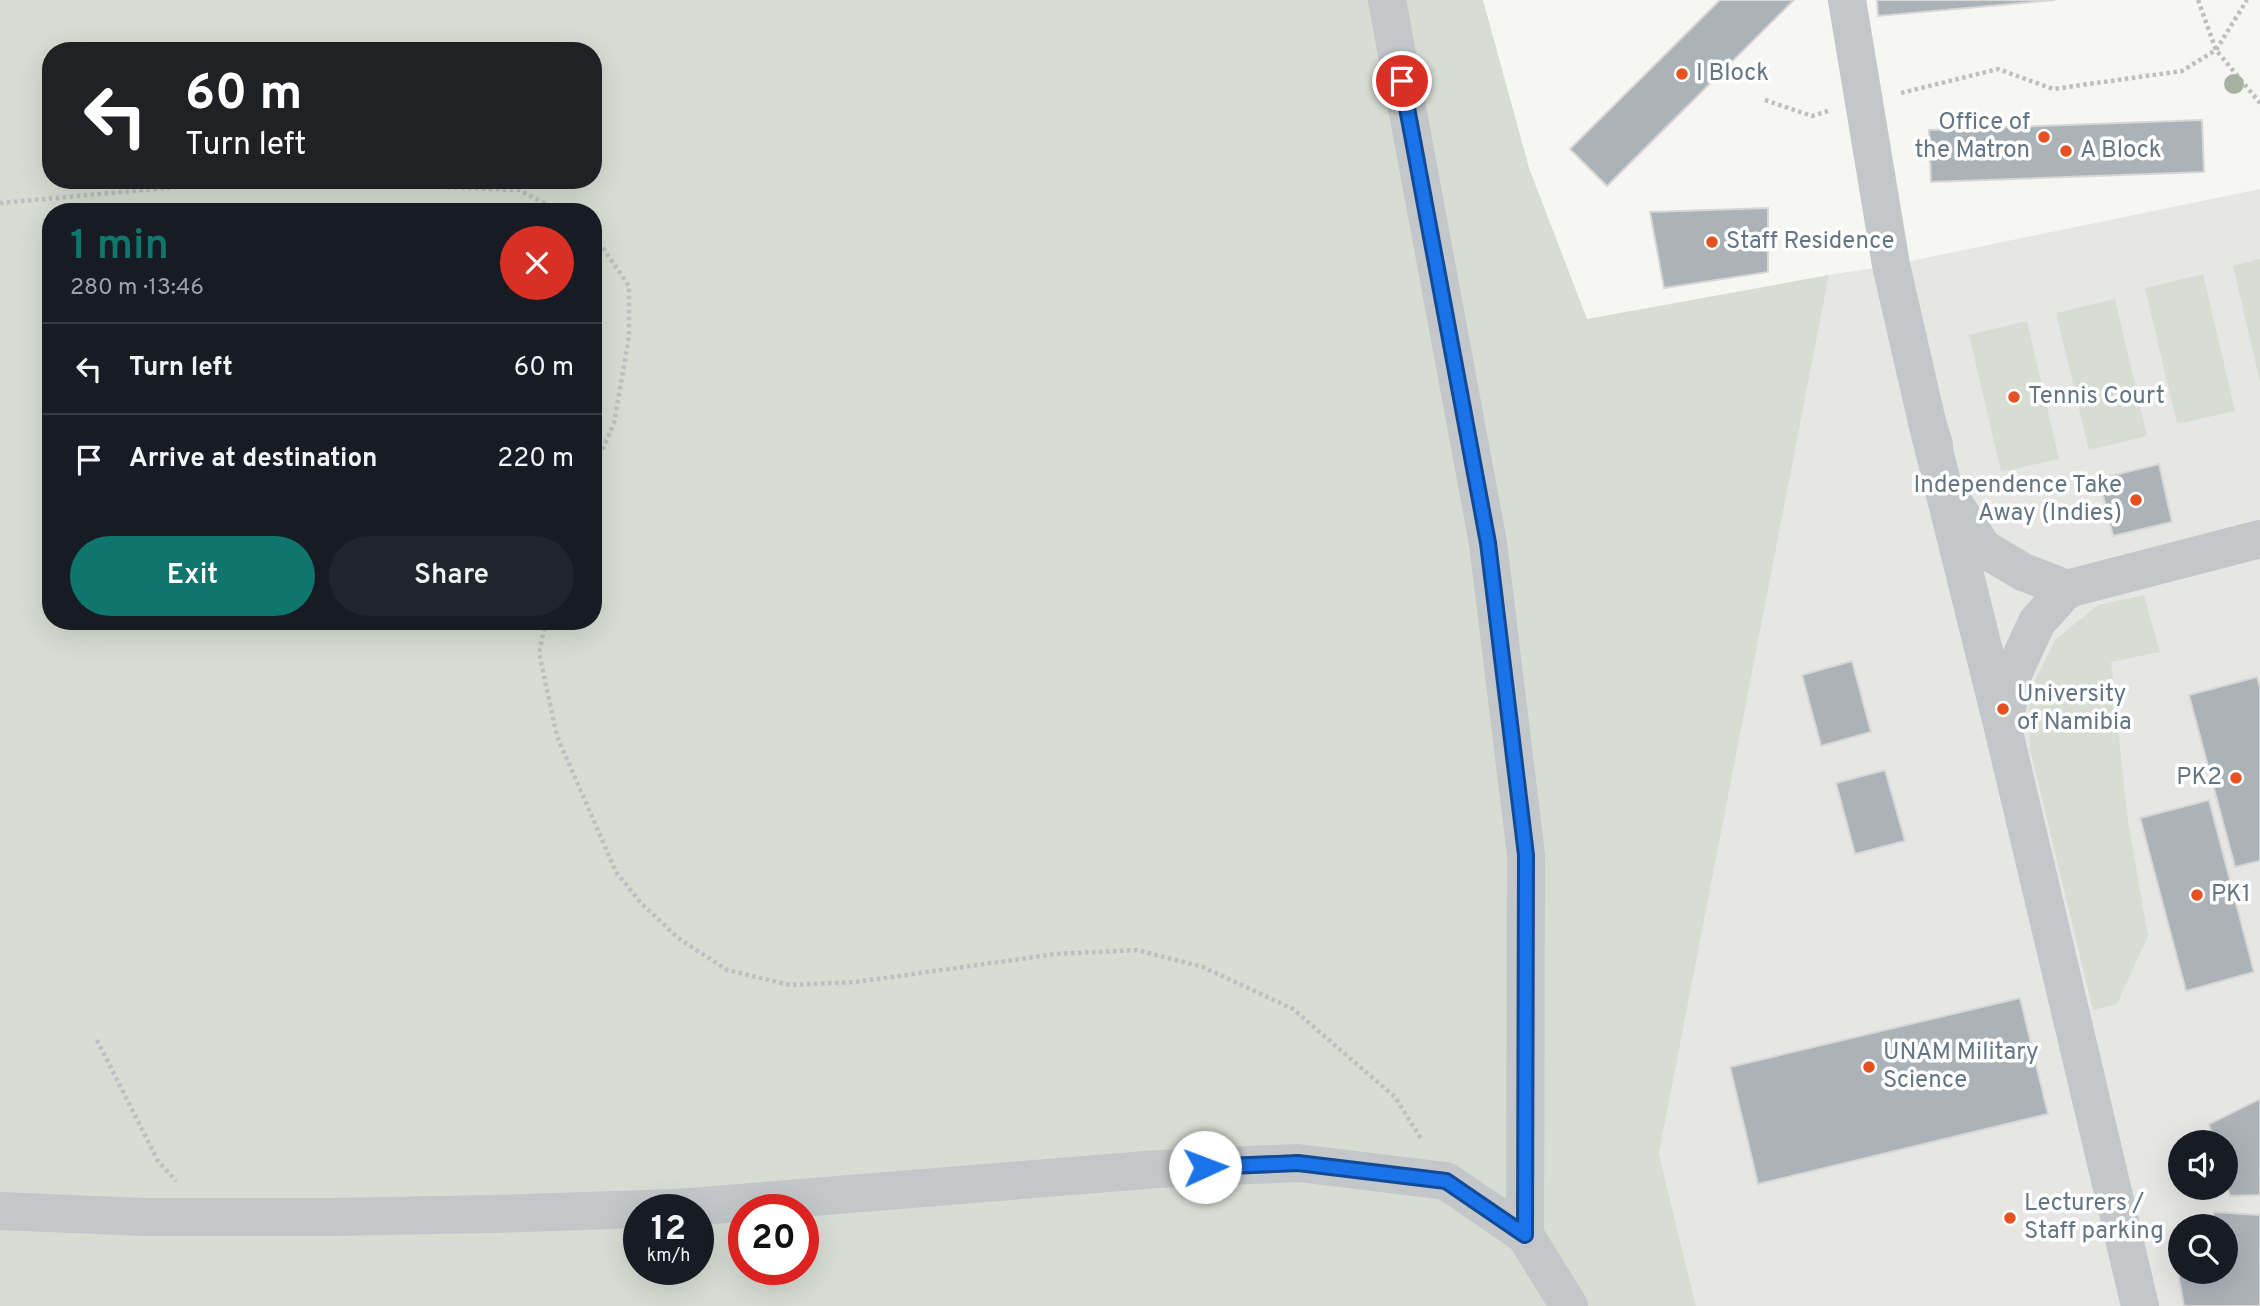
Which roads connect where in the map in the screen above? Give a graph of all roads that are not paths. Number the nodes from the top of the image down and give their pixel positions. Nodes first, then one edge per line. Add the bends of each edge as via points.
1 (1387, 0) edge
2 (1847, 0) edge
3 (1927, 422) junction
4 (2260, 539) edge
5 (2067, 589) junction
6 (2003, 728) junction
7 (0, 1211) edge
8 (1525, 1235) junction
9 (1569, 1306) edge
10 (2140, 1306) edge

1 - 8 street via 1488,543 1526,855
2 - 3 street via 1891,265
3 - 5 street via 1951,498 1983,548 2023,572
3 - 6 street
4 - 5 street
5 - 6 street via 2037,622 2014,672
6 - 10 street
7 - 8 street via 210,1217 677,1208 1158,1169 1298,1163 1446,1181
8 - 9 street

